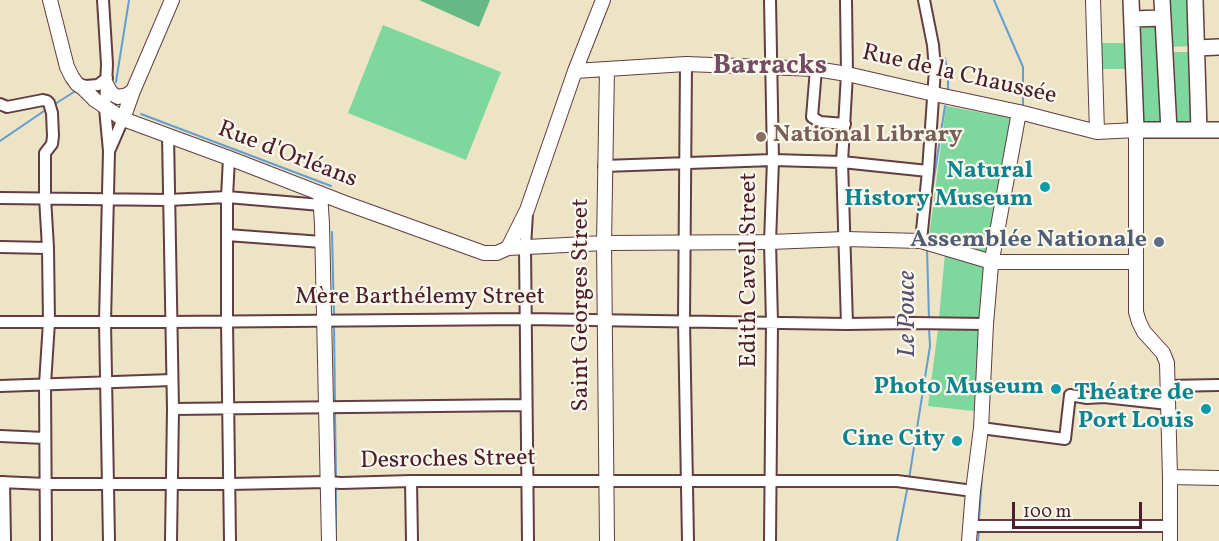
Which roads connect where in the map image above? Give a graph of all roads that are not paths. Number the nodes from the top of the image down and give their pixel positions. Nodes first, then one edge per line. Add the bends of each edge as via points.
1 (50, 0) edge
2 (103, 0) edge
3 (172, 0) edge
4 (603, 0) edge
5 (770, 0) edge
6 (846, 0) edge
7 (924, 0) edge
8 (1093, 0) edge
9 (1131, 0) edge
10 (1162, 0) edge
11 (1195, 0) edge
12 (1163, 18) junction
13 (1132, 19) junction
14 (1219, 47) edge
15 (1197, 48) junction
16 (686, 64) junction
17 (771, 67) junction
18 (607, 69) junction
19 (816, 69) junction
20 (575, 71) junction
21 (847, 74) junction
22 (106, 81) junction
23 (77, 84) junction
24 (133, 91) junction
25 (934, 94) junction
26 (0, 104) edge
27 (105, 108) junction
28 (1022, 113) junction
29 (123, 119) junction
30 (845, 124) junction
31 (1136, 130) junction
32 (1169, 130) junction
33 (1199, 130) junction
34 (1219, 130) edge
35 (1097, 132) junction
36 (168, 135) junction
37 (109, 151) junction
38 (230, 158) junction
39 (773, 160) junction
40 (842, 162) junction
41 (686, 163) junction
42 (604, 166) junction
43 (928, 171) junction
44 (227, 196) junction
45 (45, 197) junction
46 (0, 198) edge
47 (108, 199) junction
48 (320, 199) junction
49 (169, 200) junction
50 (341, 202) junction
51 (528, 210) junction
52 (322, 224) junction
53 (227, 235) junction
54 (845, 239) junction
55 (322, 242) junction
56 (770, 242) junction
57 (921, 242) junction
58 (604, 243) junction
59 (686, 243) junction
60 (0, 247) edge
61 (525, 247) junction
62 (48, 248) junction
63 (508, 248) junction
64 (992, 261) junction
65 (1136, 262) junction
66 (526, 320) junction
67 (227, 321) junction
68 (324, 321) junction
69 (605, 321) junction
70 (684, 321) junction
71 (0, 322) edge
72 (49, 322) junction
73 (105, 322) junction
74 (171, 322) junction
75 (772, 322) junction
76 (847, 324) junction
77 (986, 324) junction
78 (172, 380) junction
79 (106, 383) junction
80 (45, 384) junction
81 (1219, 385) edge
82 (0, 386) edge
83 (1168, 386) junction
84 (1168, 404) junction
85 (526, 405) junction
86 (332, 407) junction
87 (228, 409) junction
88 (173, 410) junction
89 (984, 428) junction
90 (0, 436) edge
91 (45, 438) junction
92 (1170, 477) junction
93 (1219, 478) edge
94 (606, 480) junction
95 (411, 481) junction
96 (528, 481) junction
97 (686, 481) junction
98 (771, 481) junction
99 (2, 482) edge
100 (334, 482) junction
101 (109, 483) junction
102 (171, 483) junction
103 (46, 484) junction
104 (229, 484) junction
105 (973, 491) junction
106 (970, 526) junction
107 (1171, 526) junction
108 (5, 541) edge
109 (46, 541) edge
110 (109, 541) edge
111 (171, 541) edge
112 (230, 541) edge
113 (329, 541) edge
114 (412, 541) edge
115 (528, 541) edge
116 (607, 541) edge
117 (688, 541) edge
118 (770, 541) edge
119 (969, 541) edge
120 (1170, 541) edge

1 - 23 street, Rue d'Orléans via 68,67
2 - 22 street
3 - 24 street
4 - 20 street
5 - 17 street, Edith Cavell Street
6 - 21 street
7 - 25 street via 933,45
8 - 35 street
9 - 13 main road
10 - 12 main road
11 - 15 main road
12 - 13 main road
12 - 32 main road
13 - 31 main road
14 - 15 main road
15 - 33 main road
16 - 17 street, Rue de la Chaussée
16 - 18 street, Rue de la Chaussée
16 - 41 street
17 - 19 street, Rue de la Chaussée
17 - 39 street, Edith Cavell Street
18 - 20 street, Rue de la Chaussée
18 - 42 street, Saint Georges Street
19 - 21 street, Rue de la Chaussée
19 - 30 street via 812,117 820,122
20 - 51 street
21 - 25 street, Rue de la Chaussée
21 - 30 street
22 - 23 street via 98,85
22 - 24 street via 111,93 118,97
22 - 27 street
23 - 27 street, Rue d'Orléans
24 - 29 street
25 - 28 street, Rue de la Chaussée
25 - 43 street
26 - 45 street via 7,107 47,101 53,136 45,153
27 - 29 street, Rue d'Orléans
27 - 37 street
28 - 35 street, Rue de la Chaussée
28 - 64 street
29 - 36 street, Rue d'Orléans
29 - 37 street
30 - 40 street
31 - 32 main road
31 - 35 street, Rue de la Chaussée
31 - 65 street
32 - 33 main road
33 - 34 main road
36 - 38 street, Rue d'Orléans
36 - 49 street
37 - 47 street
38 - 44 street
38 - 48 street, Rue d'Orléans
39 - 40 street
39 - 41 street
39 - 56 street, Edith Cavell Street
40 - 43 street
40 - 54 street
41 - 42 street
41 - 59 street
42 - 58 street, Saint Georges Street
43 - 57 street
44 - 48 street
44 - 49 street
44 - 53 street
45 - 46 street
45 - 47 street
45 - 62 street
47 - 49 street
47 - 73 street
48 - 50 street, Rue d'Orléans
48 - 52 street
49 - 74 street
50 - 52 street via 329,207
50 - 63 street, Rue d'Orléans via 484,253
51 - 61 street
51 - 63 street
52 - 55 street
53 - 55 street
53 - 67 street
54 - 56 street, Rue d'Orléans
54 - 57 street, Rue d'Orléans
54 - 76 street
55 - 68 street
56 - 59 street, Rue d'Orléans
56 - 75 street, Edith Cavell Street
57 - 64 street, Rue d'Orléans
58 - 59 street, Rue d'Orléans
58 - 61 street, Rue d'Orléans
58 - 69 street, Saint Georges Street
59 - 70 street
60 - 62 street
61 - 63 street, Rue d'Orléans
61 - 66 street
62 - 72 street
64 - 65 street, Rue d'Orléans
64 - 77 street
65 - 83 street via 1136,312 1144,332 1163,352
66 - 68 street, Mère Barthélemy Street
66 - 69 street, Mère Barthélemy Street
66 - 85 street
67 - 68 street, Mère Barthélemy Street
67 - 74 street, Mère Barthélemy Street
67 - 87 street
68 - 86 street
69 - 70 street, Mère Barthélemy Street
69 - 94 street, Saint Georges Street
70 - 75 street, Mère Barthélemy Street
70 - 97 street
71 - 72 street, Mère Barthélemy Street
72 - 73 street, Mère Barthélemy Street
72 - 80 street
73 - 74 street, Mère Barthélemy Street
73 - 79 street
74 - 78 street
75 - 76 street, Mère Barthélemy Street
75 - 98 street, Edith Cavell Street
76 - 77 street, Mère Barthélemy Street
77 - 89 street
78 - 79 street
78 - 88 street
79 - 80 street
79 - 101 street
80 - 82 street
80 - 91 street
81 - 83 street
83 - 84 street
84 - 89 street via 1070,395 1065,439
84 - 92 street
85 - 86 street
85 - 96 street
86 - 87 street
86 - 100 street
87 - 88 street
87 - 104 street
88 - 102 street
89 - 105 street
90 - 91 street
91 - 103 street
92 - 93 street
92 - 107 street
94 - 96 street, Desroches Street
94 - 97 street, Desroches Street
94 - 116 street, Saint Georges Street
95 - 96 street, Desroches Street
95 - 100 street, Desroches Street
95 - 114 street
96 - 115 street
97 - 98 street, Desroches Street
97 - 117 street
98 - 105 street, Desroches Street via 897,482
98 - 118 street, Edith Cavell Street
99 - 103 street, Desroches Street
99 - 108 street
100 - 104 street, Desroches Street
100 - 113 street
101 - 102 street, Desroches Street
101 - 103 street, Desroches Street
101 - 110 street
102 - 104 street, Desroches Street
102 - 111 street
103 - 109 street
104 - 112 street
105 - 106 street
106 - 107 street
106 - 119 street
107 - 120 street

